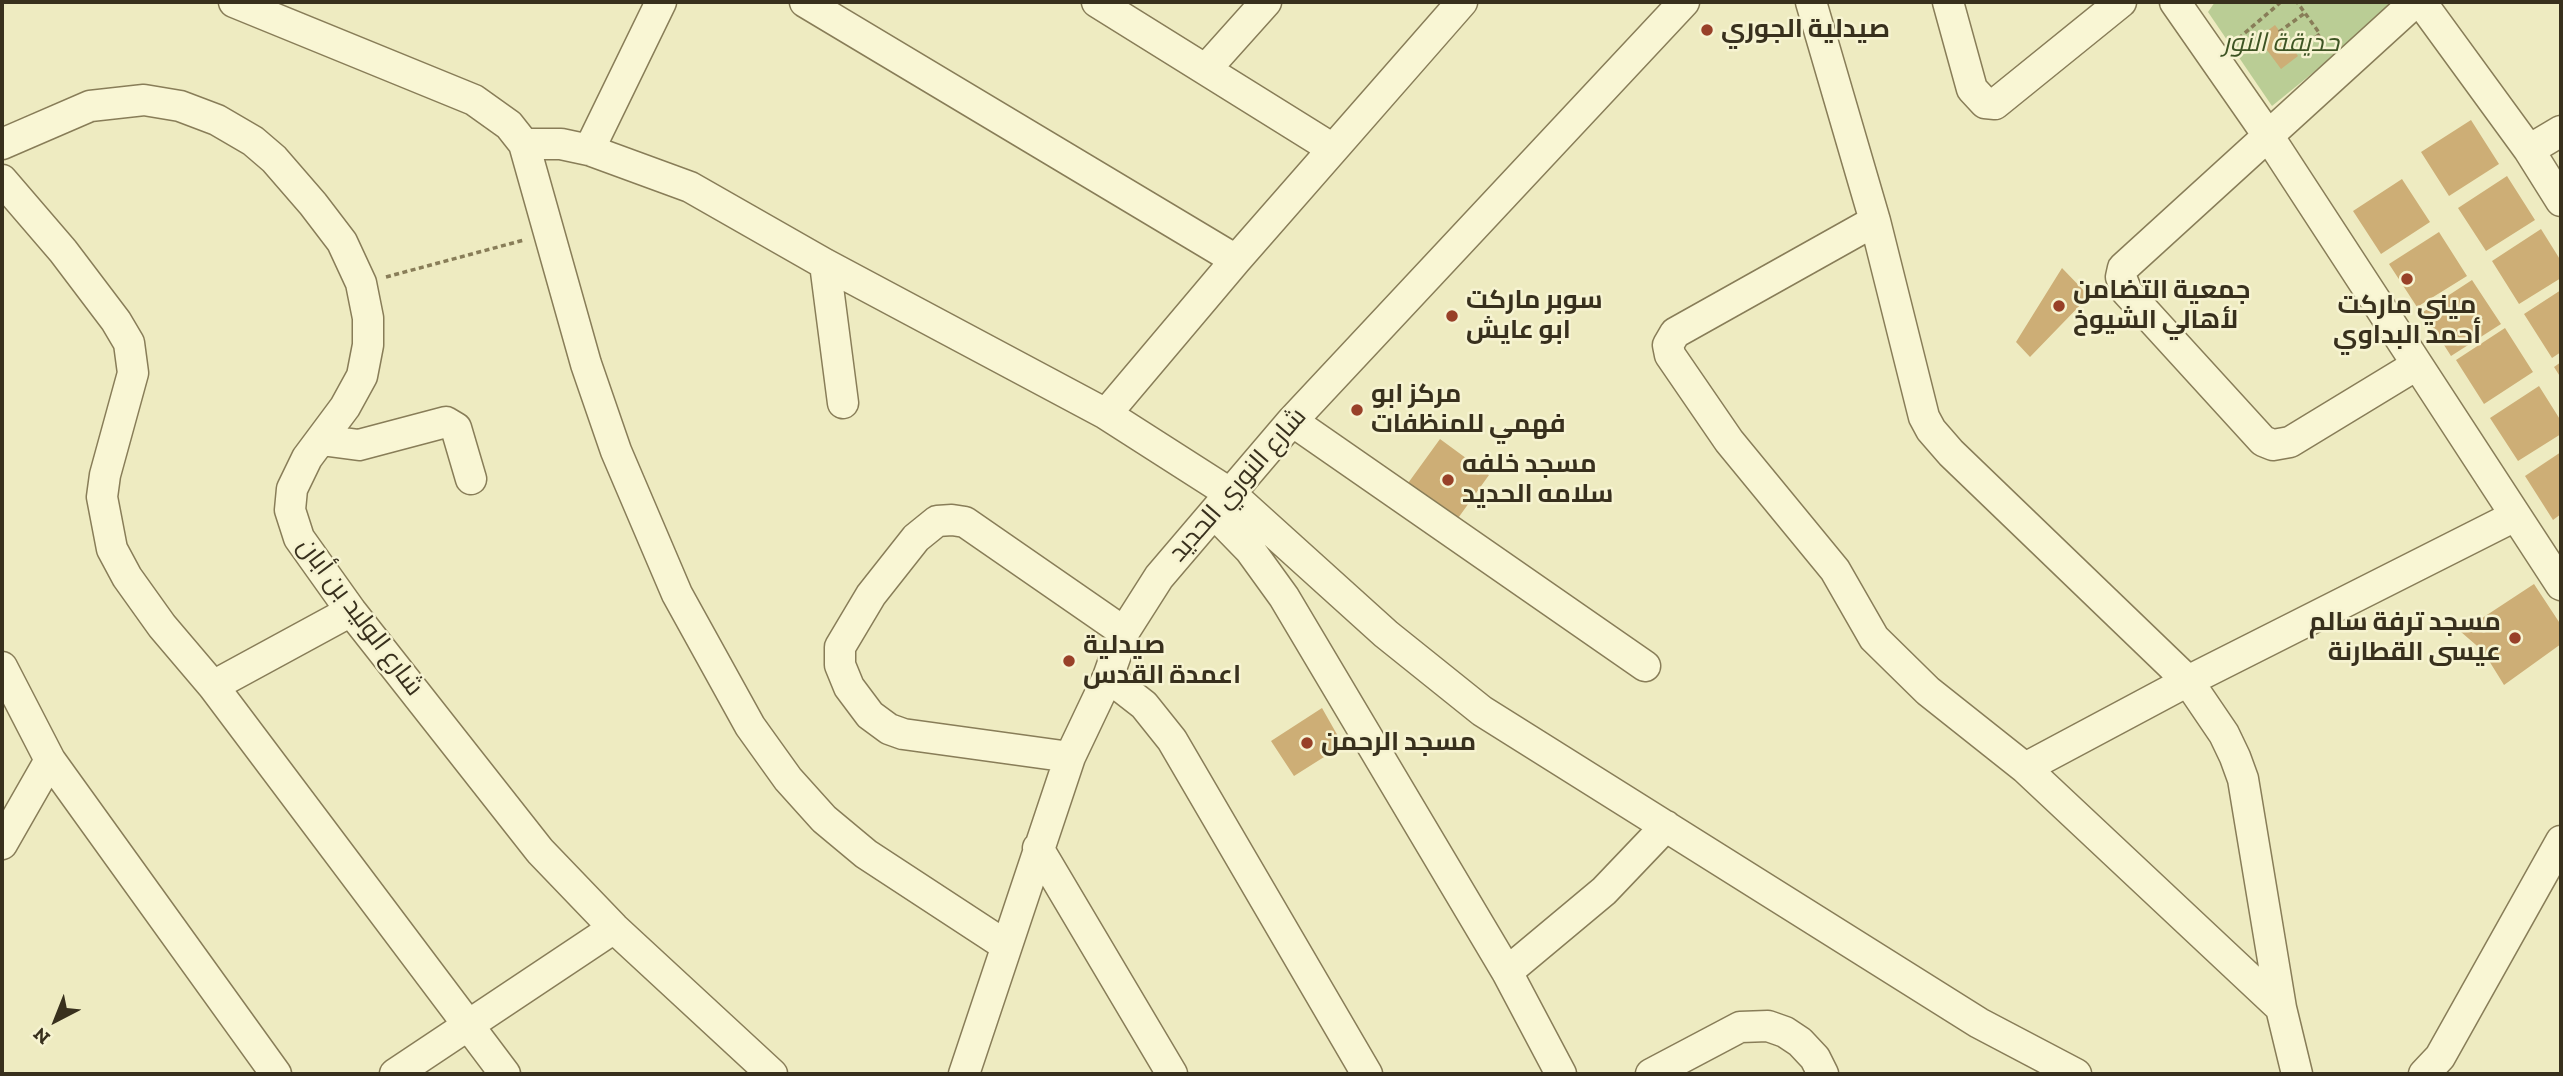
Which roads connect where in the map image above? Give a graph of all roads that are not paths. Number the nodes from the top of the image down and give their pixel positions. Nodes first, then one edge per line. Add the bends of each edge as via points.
1 (234, 2) edge
2 (805, 2) edge
3 (1097, 2) edge
4 (1266, 2) edge
5 (1462, 2) edge
6 (1684, 2) edge
7 (1811, 2) edge
8 (1948, 2) edge
9 (2121, 2) edge
10 (2175, 2) edge
11 (2415, 2) edge
12 (2421, 2) edge
13 (657, 3) edge
14 (1206, 69) junction
15 (2561, 131) edge
16 (2269, 137) junction
17 (2, 144) edge
18 (524, 144) junction
19 (1333, 149) junction
20 (589, 150) junction
21 (2529, 150) junction
22 (2, 180) edge
23 (2561, 201) edge
24 (1875, 222) junction
25 (1236, 260) junction
26 (825, 264) junction
27 (2416, 366) junction
28 (843, 403) dead end
29 (1106, 414) junction
30 (1292, 421) junction
31 (321, 440) junction
32 (471, 479) dead end
33 (1222, 503) junction
34 (2515, 516) junction
35 (2561, 585) edge
36 (351, 611) junction
37 (1124, 632) junction
38 (1645, 666) dead end
39 (2, 667) edge
40 (1108, 677) junction
41 (2188, 681) junction
42 (213, 686) junction
43 (1070, 758) junction
44 (50, 760) junction
45 (2025, 768) junction
46 (1666, 827) junction
47 (2561, 841) edge
48 (2, 844) edge
49 (1038, 848) junction
50 (614, 928) junction
51 (1005, 945) junction
52 (1507, 972) junction
53 (2281, 1008) junction
54 (467, 1026) junction
55 (2438, 1068) edge
56 (276, 1074) edge
57 (396, 1074) edge
58 (505, 1074) edge
59 (772, 1074) edge
60 (964, 1074) edge
61 (1172, 1074) edge
62 (1367, 1074) edge
63 (1560, 1074) edge
64 (1651, 1074) edge
65 (1823, 1074) edge
66 (2076, 1074) edge
67 (2297, 1074) edge

1 - 18 street via 474,100 509,125
2 - 25 street
3 - 14 street
4 - 14 street
5 - 19 street
6 - 30 street, شارع النوري الحديد
7 - 24 street
8 - 9 street via 1972,89 1985,103 1995,104
10 - 16 street
11 - 16 street
12 - 21 street
13 - 20 street
14 - 19 street
15 - 21 street
16 - 27 street
16 - 27 street via 2123,268 2122,285 2263,440 2273,445 2290,442
17 - 31 street, شارع الوليد بن أبان via 90,106 144,100 217,120 253,141 288,174 342,242 361,283 368,318 362,376
18 - 20 street
18 - 51 street via 586,364 616,451 677,594 750,726 824,819 866,854
19 - 25 street
20 - 26 street via 690,187
21 - 23 street
22 - 42 street via 63,251 129,343 133,373 105,475 104,517 127,577
24 - 41 street via 1931,430
24 - 45 street via 1675,333 1668,345 1729,441 1835,570 1874,638 1928,691
25 - 29 street
26 - 28 street
26 - 29 street
27 - 34 street
29 - 33 street
30 - 33 street, شارع النوري الحديد
30 - 38 street
31 - 32 street via 359,445 446,422 456,428
31 - 36 street, شارع الوليد بن أبان via 296,478 290,510 299,538
33 - 37 street, شارع النوري الحديد via 1159,577
33 - 46 street via 1482,711
33 - 52 street via 1284,597
34 - 35 street
34 - 41 street
36 - 42 street
36 - 50 street, شارع الوليد بن أبان via 540,851
37 - 40 street, شارع النوري الحديد
37 - 43 street via 965,522 952,520 937,521 916,538 871,595 840,647 840,665 849,687 870,715 889,729
39 - 44 street
40 - 43 street, شارع النوري الحديد
40 - 62 street via 1144,705 1172,740
41 - 45 street
41 - 53 street via 2224,734 2243,779
42 - 54 street
43 - 49 street, شارع النوري الحديد
44 - 48 street
44 - 56 street
45 - 53 street
46 - 52 street via 1604,891
46 - 66 street via 1979,1023
47 - 55 street
49 - 51 street, شارع النوري الحديد
49 - 61 street
50 - 54 street
50 - 59 street, شارع الوليد بن أبان
51 - 60 street, شارع النوري الحديد
52 - 63 street
53 - 67 street
54 - 57 street
54 - 58 street
64 - 65 street via 1740,1027 1768,1026 1800,1042

